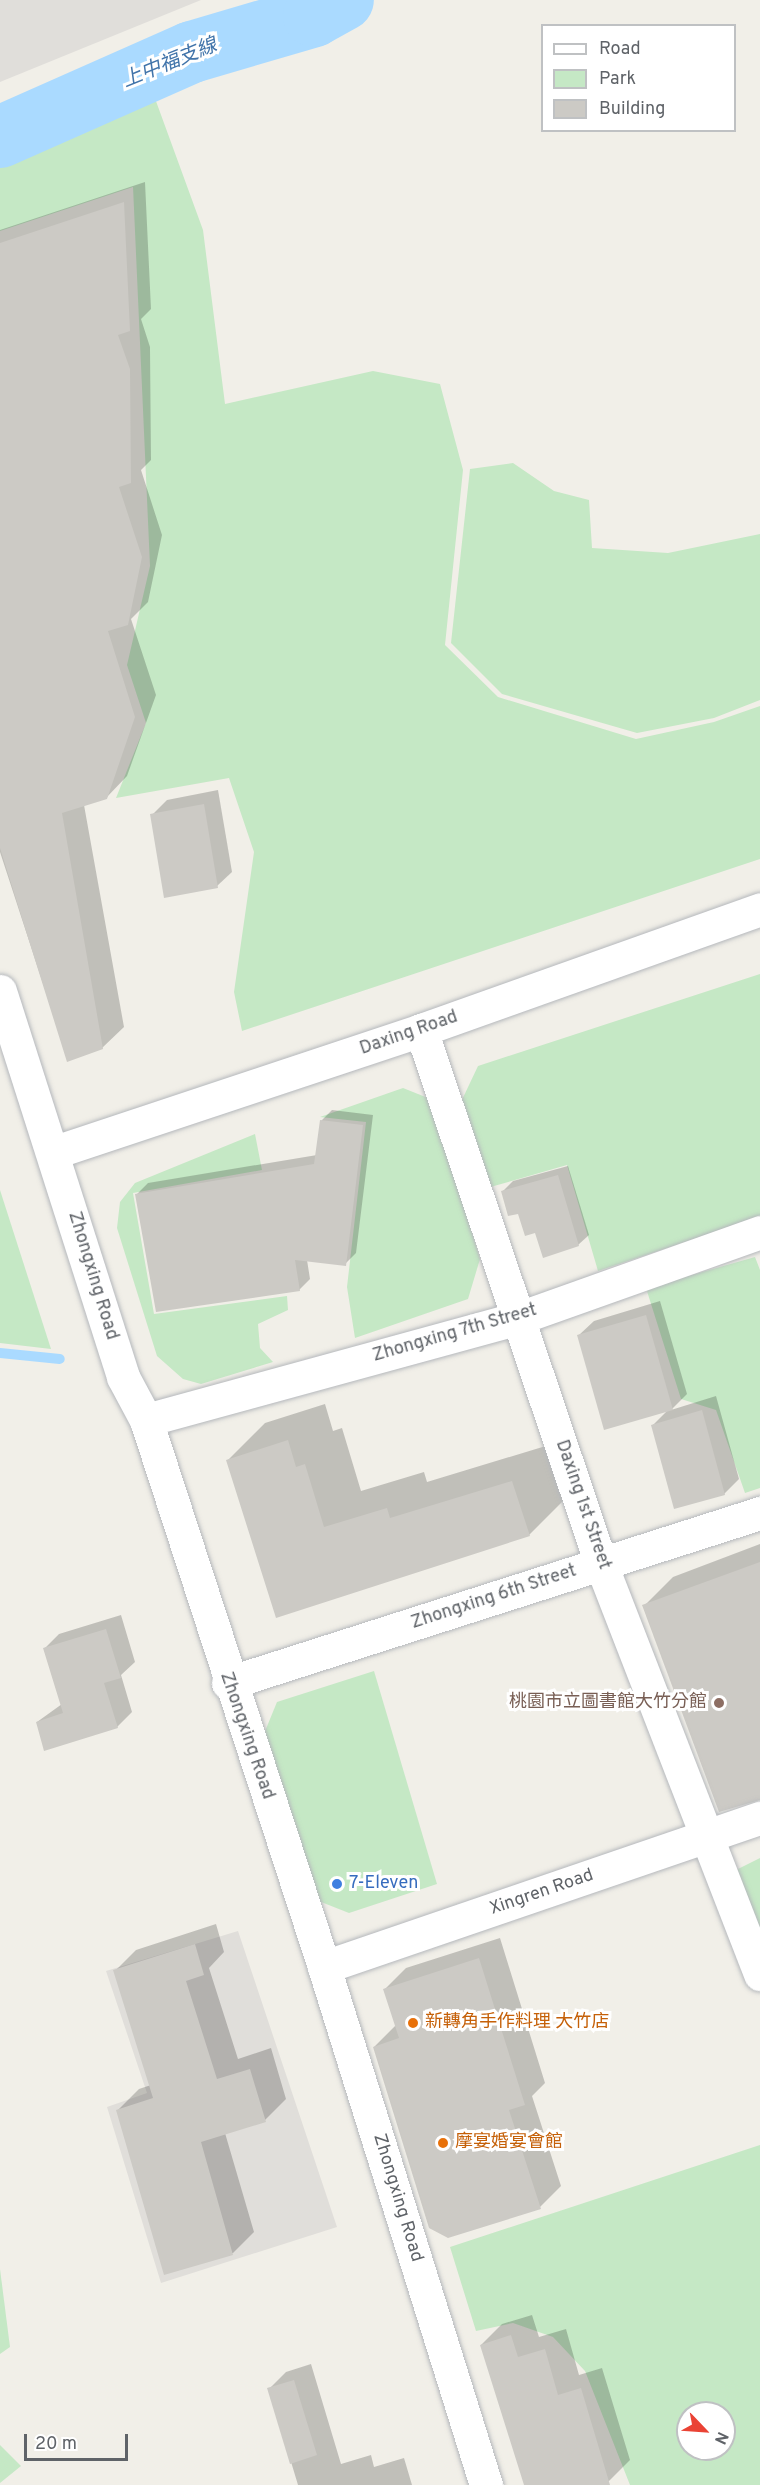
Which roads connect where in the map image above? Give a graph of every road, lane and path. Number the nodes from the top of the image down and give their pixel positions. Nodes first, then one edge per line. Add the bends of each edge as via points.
1 (760, 909) edge
2 (0, 991) edge
3 (421, 1030) junction
4 (55, 1152) junction
5 (760, 1232) edge
6 (519, 1318) junction
7 (146, 1420) junction
8 (760, 1513) edge
9 (601, 1564) junction
10 (228, 1683) junction
11 (760, 1818) edge
12 (707, 1837) junction
13 (324, 1967) junction
14 (760, 1974) edge
15 (486, 2485) edge

1 - 3 street, Daxing Road
2 - 4 street, Zhongxing Road
3 - 4 street, Daxing Road
3 - 6 street, Daxing 1st Street
4 - 7 street, Zhongxing Road via 123,1377
5 - 6 street, Zhongxing 7th Street
6 - 7 street, Zhongxing 7th Street
6 - 9 street, Daxing 1st Street
7 - 10 street, Zhongxing Road
8 - 9 street, Zhongxing 6th Street
9 - 10 street, Zhongxing 6th Street
9 - 12 street, Daxing 1st Street
10 - 13 street, Zhongxing Road
11 - 12 street, Xingren Road
12 - 13 street, Xingren Road
12 - 14 street, Daxing 1st Street
13 - 15 street, Zhongxing Road

